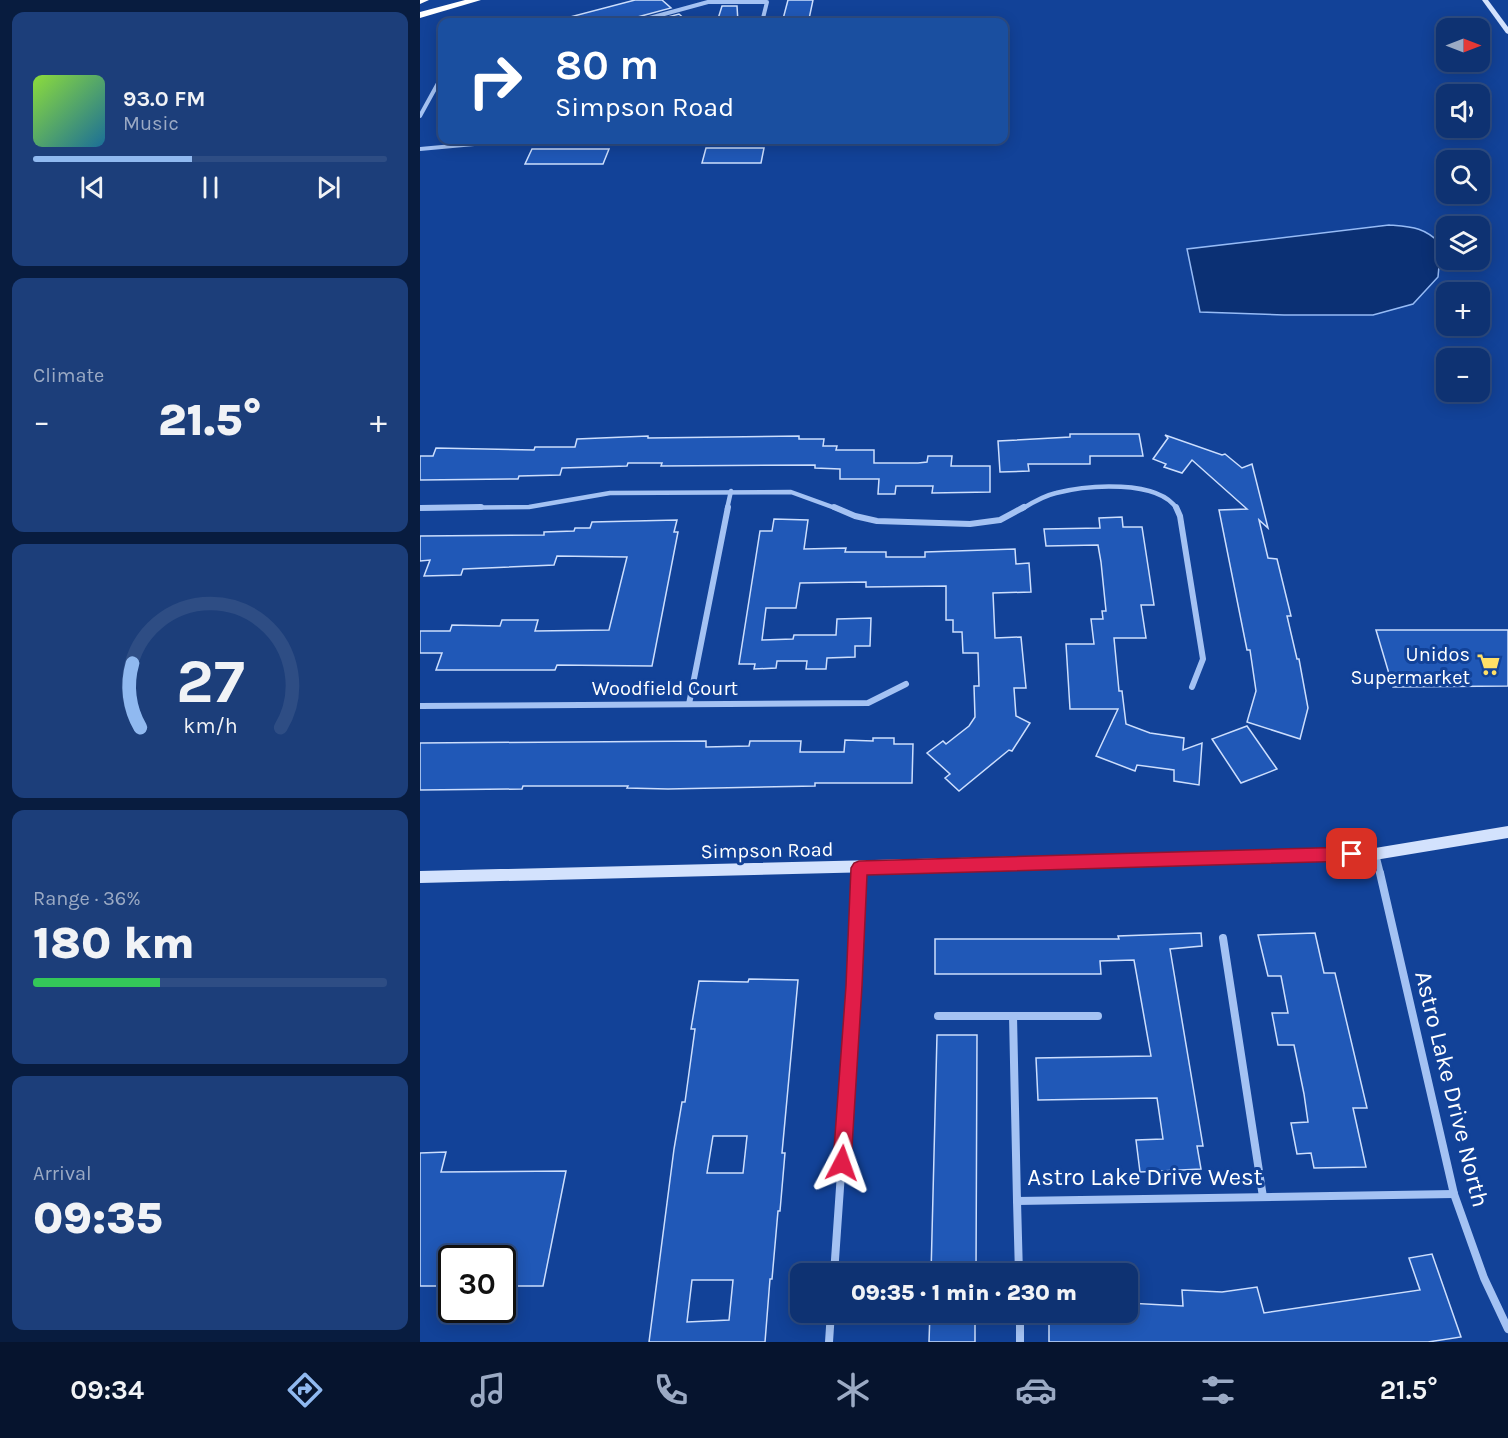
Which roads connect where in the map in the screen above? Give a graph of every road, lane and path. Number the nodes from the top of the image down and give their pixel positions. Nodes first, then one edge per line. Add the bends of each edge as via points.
1 (424, 0) edge
2 (476, 0) edge
3 (1485, 0) edge
4 (420, 1) edge
5 (420, 15) edge
6 (650, 18) edge
7 (763, 18) edge
8 (1508, 32) edge
9 (438, 83) edge
10 (420, 116) edge
11 (475, 144) edge
12 (420, 149) edge
13 (731, 491) junction
14 (420, 508) edge
15 (906, 684) dead end
16 (1192, 687) dead end
17 (689, 705) junction
18 (420, 706) edge
19 (1508, 832) edge
20 (1375, 854) junction
21 (859, 868) junction
22 (420, 877) edge
23 (1223, 938) dead end
24 (938, 1016) dead end
25 (1013, 1016) junction
26 (1098, 1016) dead end
27 (1454, 1194) junction
28 (1263, 1197) junction
29 (1017, 1201) junction
30 (835, 1263) edge
31 (1019, 1263) edge
32 (830, 1323) edge
33 (1020, 1323) edge
34 (1508, 1329) edge
35 (829, 1342) edge
36 (1020, 1342) edge

1 - 4 highway
2 - 5 highway
3 - 8 main road
6 - 7 street via 708,2 767,2
9 - 10 street
11 - 12 street
13 - 14 street via 610,493 529,507
13 - 16 street via 805,494 857,518 878,522 966,523 1006,518 1044,496 1074,489 1138,489 1161,494 1180,516 1203,659
13 - 17 street
15 - 17 street, Woodfield Court via 868,703
17 - 18 street, Woodfield Court
19 - 20 main road, Simpson Road
20 - 21 main road, Simpson Road
20 - 27 street, Astro Lake Drive North
21 - 22 main road, Simpson Road
21 - 30 street
23 - 28 street
24 - 25 street
25 - 26 street
25 - 29 street, Astro Lake Drive West
27 - 28 street, Astro Lake Drive West
27 - 34 street, Astro Lake Drive North via 1484,1278
28 - 29 street, Astro Lake Drive West
29 - 31 street
32 - 35 street
33 - 36 street

